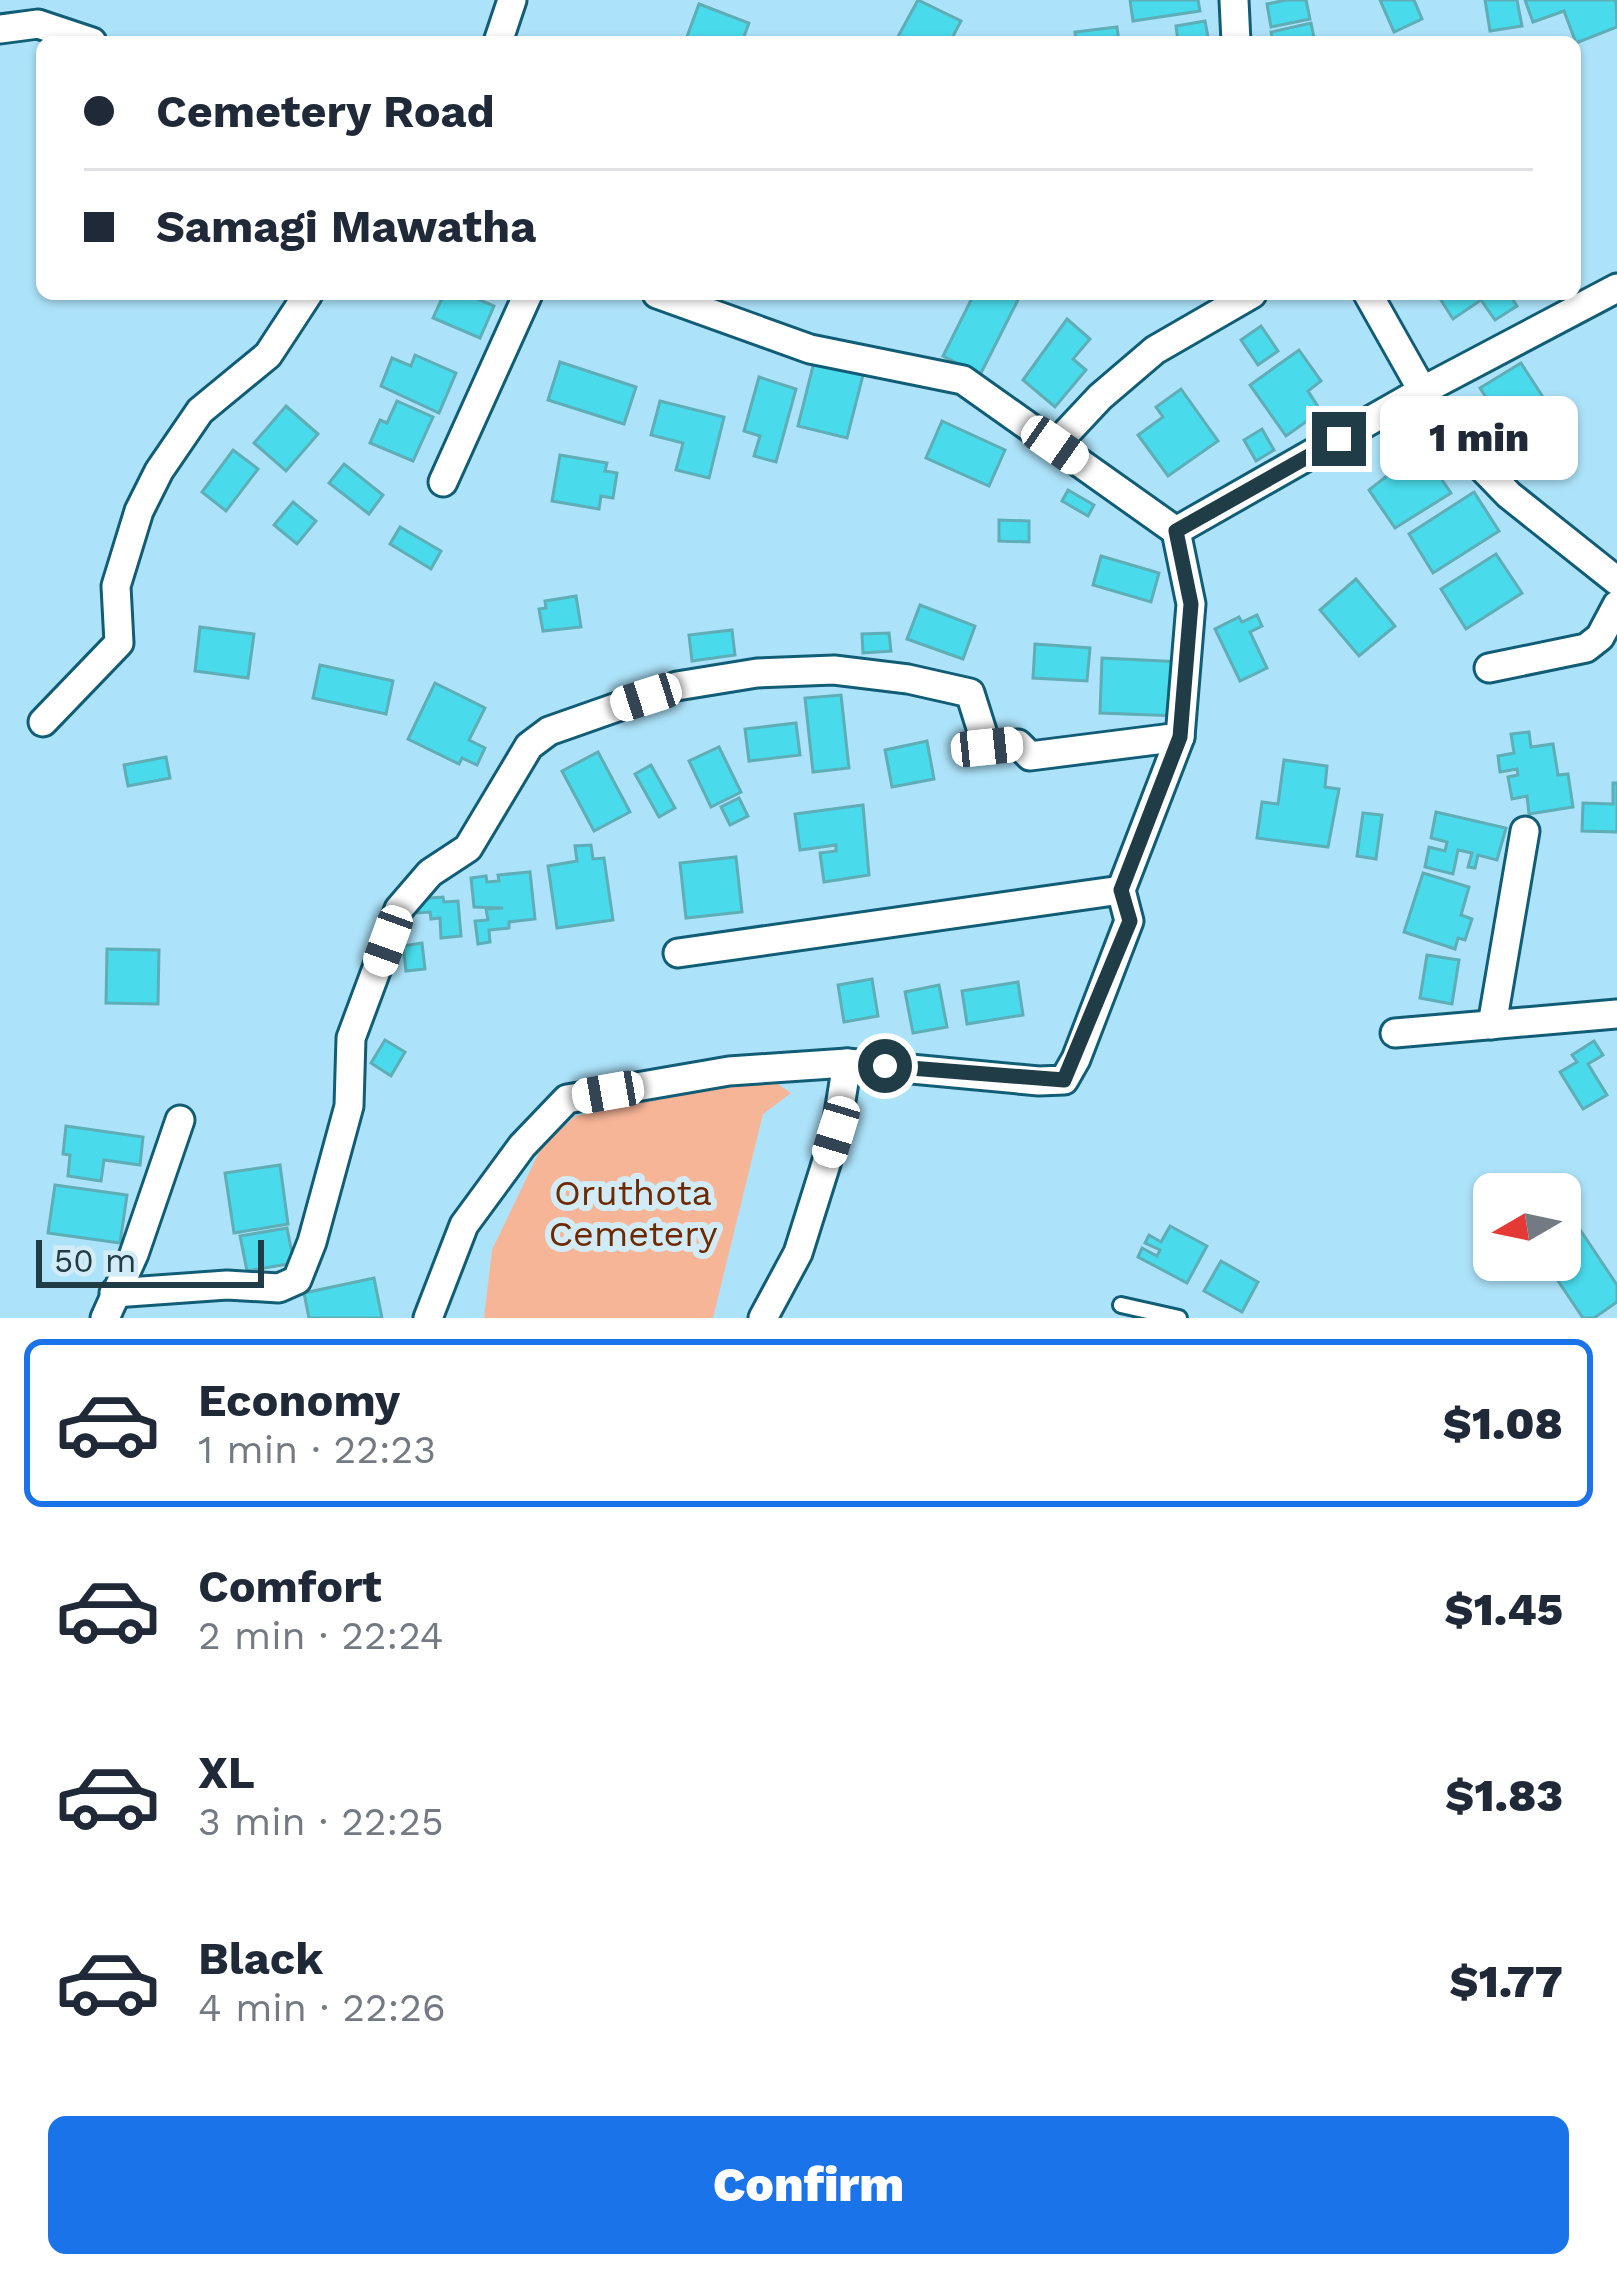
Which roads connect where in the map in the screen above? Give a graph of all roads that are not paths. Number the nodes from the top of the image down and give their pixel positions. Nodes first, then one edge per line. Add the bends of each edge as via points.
1 (512, 0) edge
2 (1234, 0) edge
3 (0, 29) edge
4 (74, 36) edge
5 (500, 36) edge
6 (1236, 36) edge
7 (1617, 288) edge
8 (304, 300) edge
9 (524, 300) edge
10 (674, 300) edge
11 (1242, 300) edge
12 (1371, 300) edge
13 (1420, 392) junction
14 (1055, 445) junction
15 (443, 482) dead end
16 (1176, 531) junction
17 (1617, 580) edge
18 (1617, 605) edge
19 (1490, 668) dead end
20 (43, 722) dead end
21 (1180, 737) junction
22 (1526, 831) dead end
23 (1121, 890) junction
24 (678, 953) dead end
25 (1617, 1013) edge
26 (1492, 1024) junction
27 (1395, 1033) dead end
28 (847, 1063) junction
29 (180, 1120) dead end
30 (1121, 1304) dead end
31 (109, 1305) edge
32 (428, 1318) edge
33 (764, 1318) edge
34 (1179, 1318) edge

1 - 5 street
2 - 6 street
3 - 4 street via 38,24
7 - 13 street
8 - 20 street via 268,355 200,411 160,471 116,586 119,643
9 - 15 street
10 - 14 street via 810,349 963,380
11 - 14 street via 1155,350
12 - 13 street
13 - 16 street
13 - 17 street via 1443,428 1509,495
14 - 16 street
16 - 21 street via 1191,604
18 - 19 street via 1586,648
21 - 23 street
21 - 31 street via 1030,756 1018,744 987,747 970,693 834,670 677,686 549,731 529,746 468,848 399,909 351,1038 349,1106 297,1280
22 - 26 street
23 - 24 street
23 - 28 street via 1130,921 1064,1080
25 - 26 street
26 - 27 street
28 - 32 street via 729,1071 567,1099 464,1225
28 - 33 street via 836,1132 798,1253
29 - 31 street
30 - 34 lane

